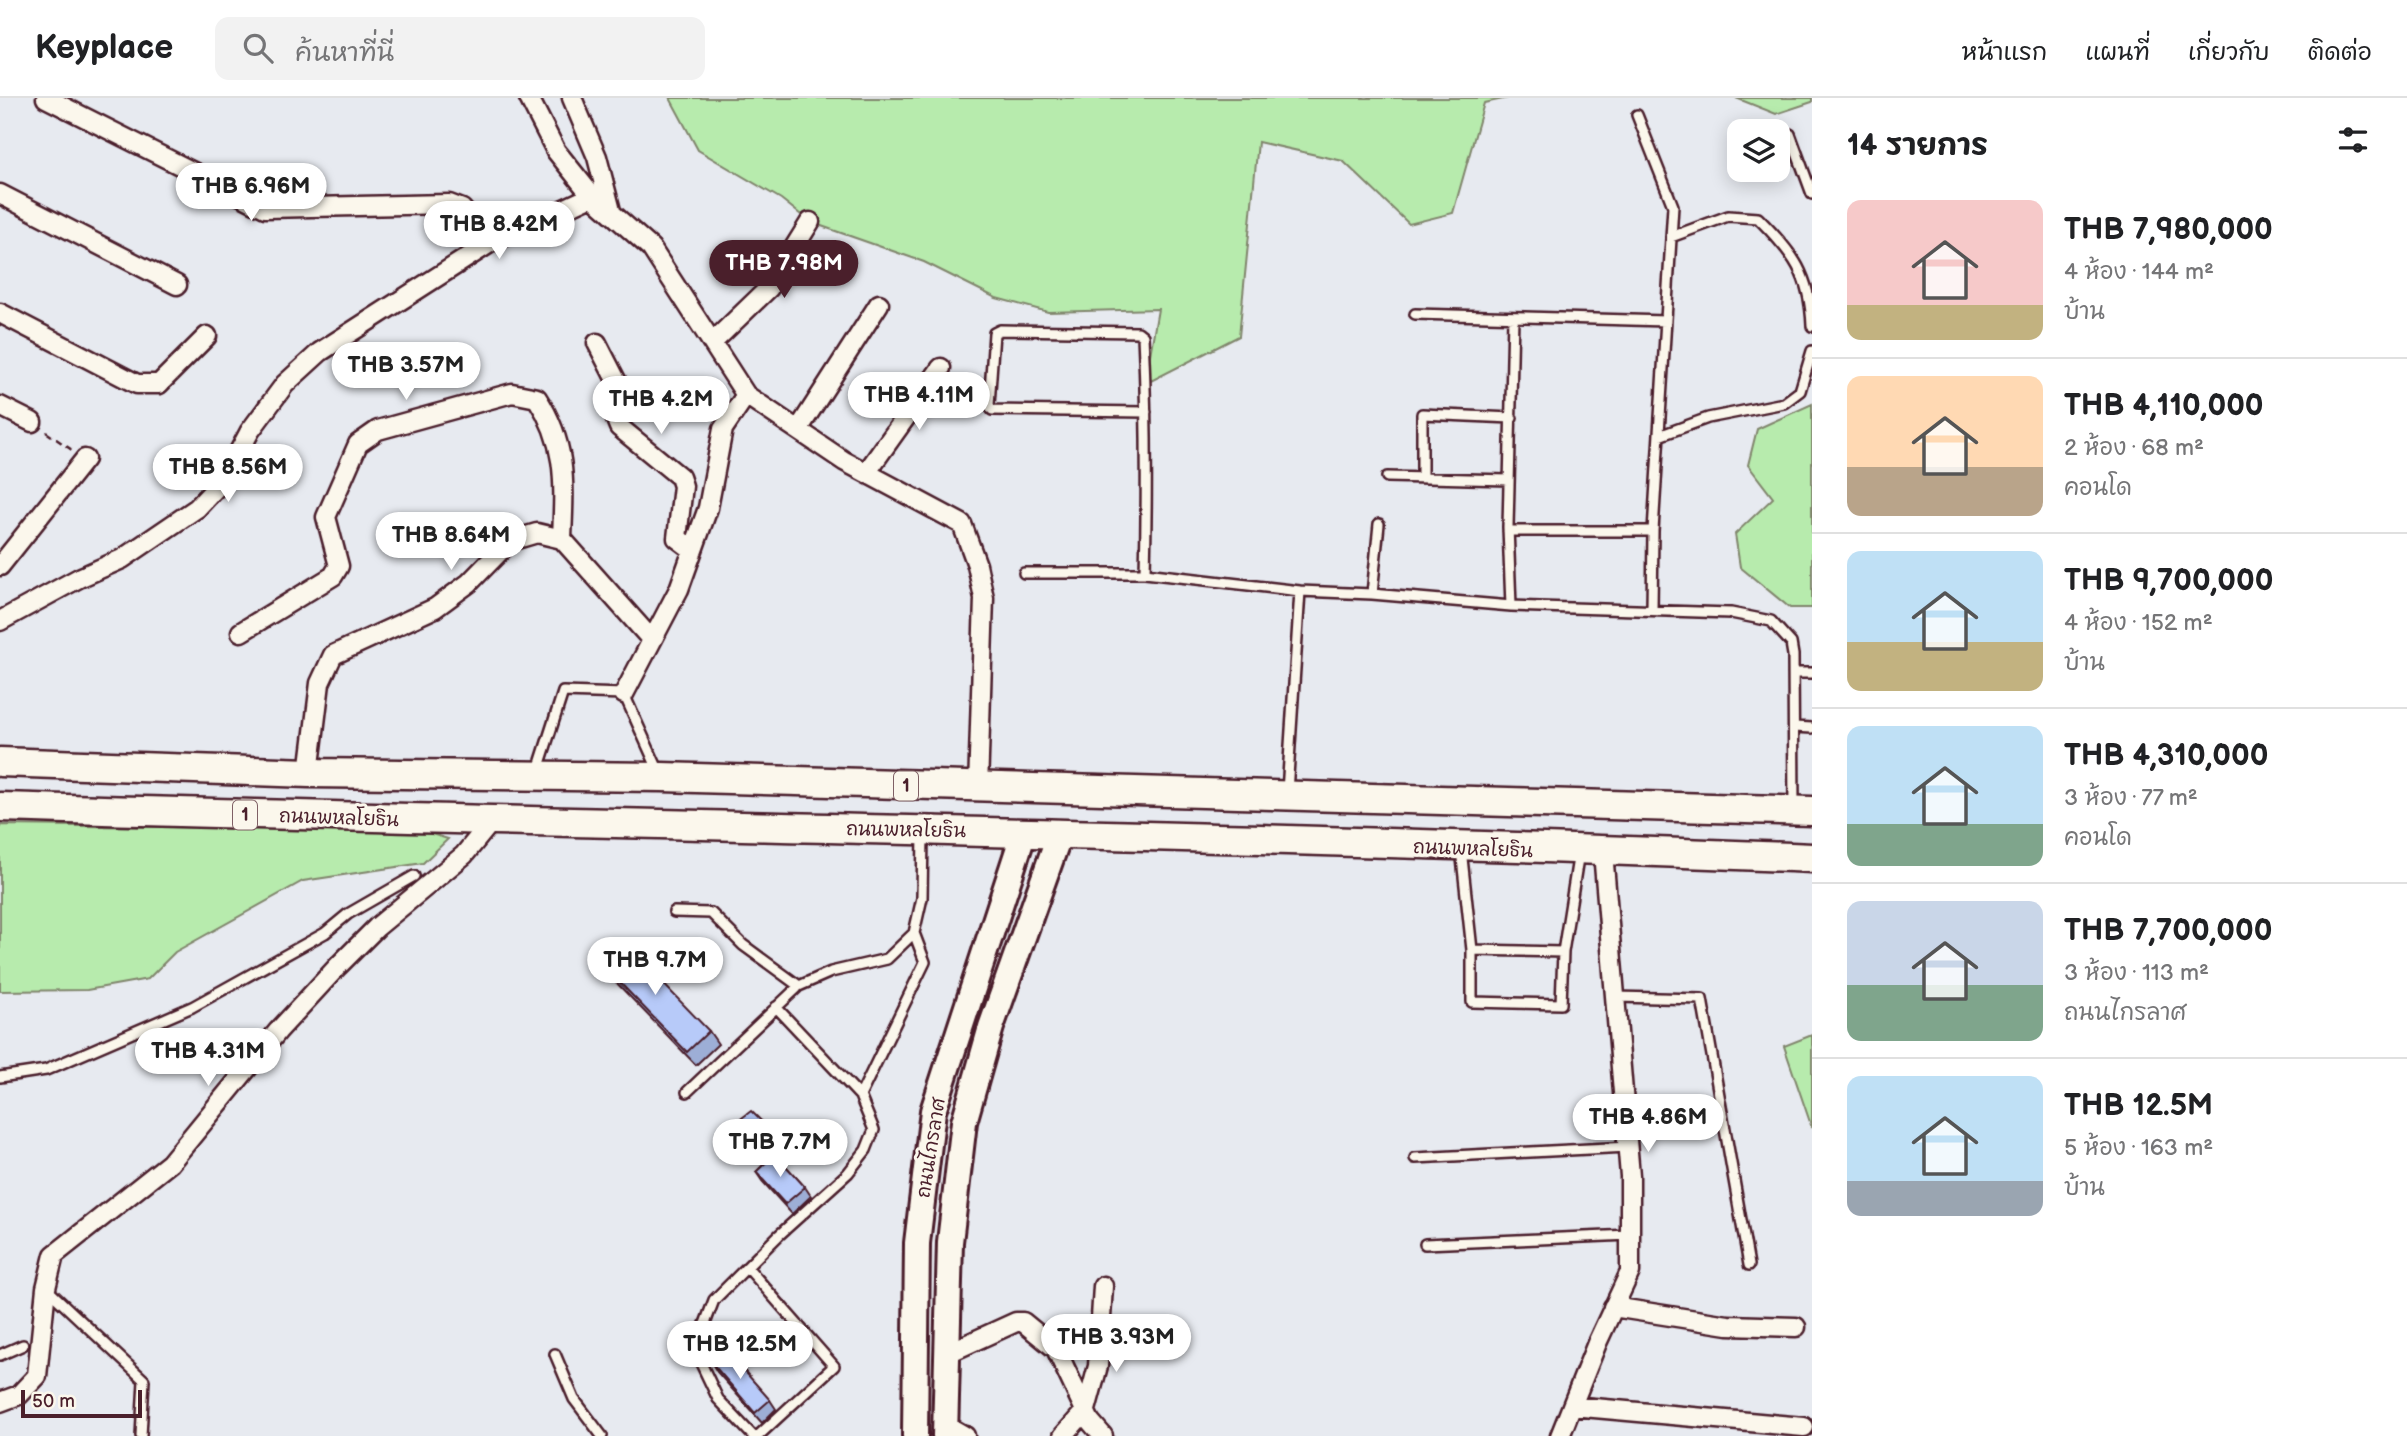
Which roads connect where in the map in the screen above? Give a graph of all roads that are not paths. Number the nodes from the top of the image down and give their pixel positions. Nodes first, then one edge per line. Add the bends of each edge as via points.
1 (46, 98) edge
2 (529, 98) edge
3 (572, 98) edge
4 (1637, 115) dead end
5 (1790, 134) dead end
6 (0, 194) edge
7 (1812, 194) edge
8 (593, 196) junction
9 (611, 211) junction
10 (810, 222) dead end
11 (1671, 237) junction
12 (491, 243) junction
13 (177, 285) dead end
14 (879, 304) dead end
15 (0, 313) edge
16 (1415, 314) dead end
17 (1513, 317) junction
18 (1666, 321) junction
19 (1812, 326) edge
20 (207, 336) dead end
21 (713, 342) junction
22 (597, 343) dead end
23 (1812, 351) edge
24 (941, 368) dead end
25 (746, 395) junction
26 (0, 406) edge
27 (1146, 412) junction
28 (1512, 418) junction
29 (32, 422) road end
30 (798, 430) junction
31 (1659, 436) junction
32 (85, 459) road end
33 (866, 473) junction
34 (1387, 477) dead end
35 (1422, 478) junction
36 (1509, 480) junction
37 (1379, 524) dead end
38 (1508, 531) junction
39 (1653, 531) junction
40 (562, 540) junction
41 (693, 550) junction
42 (0, 566) edge
43 (1024, 573) dead end
44 (1145, 573) junction
45 (1300, 591) junction
46 (1373, 594) junction
47 (1511, 606) junction
48 (1652, 610) junction
49 (0, 621) edge
50 (242, 632) dead end
51 (651, 639) junction
52 (1793, 673) junction
53 (1812, 674) edge
54 (624, 694) junction
55 (1794, 727) junction
56 (1812, 728) edge
57 (0, 762) edge
58 (309, 773) junction
59 (536, 775) junction
60 (662, 777) junction
61 (978, 789) junction
62 (1287, 797) junction
63 (0, 807) edge
64 (1746, 809) junction
65 (1806, 816) edge
66 (491, 822) junction
67 (923, 829) junction
68 (1024, 832) junction
69 (1060, 833) junction
70 (1812, 846) edge
71 (1461, 848) junction
72 (1591, 852) junction
73 (1746, 856) junction
74 (1812, 858) edge
75 (414, 876) dead end
76 (674, 912) dead end
77 (914, 933) junction
78 (1472, 950) junction
79 (1563, 952) junction
80 (799, 986) junction
81 (1615, 997) junction
82 (776, 1007) junction
83 (0, 1077) edge
84 (687, 1091) dead end
85 (860, 1096) junction
86 (1721, 1112) junction
87 (1625, 1122) junction
88 (1628, 1147) junction
89 (1415, 1158) dead end
90 (1630, 1235) junction
91 (1425, 1244) dead end
92 (1749, 1265) dead end
93 (747, 1267) junction
94 (1103, 1286) dead end
95 (46, 1288) junction
96 (1613, 1307) junction
97 (1797, 1327) dead end
98 (23, 1345) dead end
99 (948, 1353) junction
100 (555, 1354) dead end
101 (0, 1355) edge
102 (0, 1402) edge
103 (1572, 1406) junction
104 (1086, 1410) junction
105 (1804, 1427) dead end
106 (952, 1432) edge
107 (141, 1436) edge
108 (602, 1436) edge
109 (756, 1436) edge
110 (915, 1436) edge
111 (1063, 1436) edge
112 (1103, 1436) edge
113 (1560, 1436) edge

1 - 12 street via 265,208 449,204 462,209
2 - 8 street via 556,151
3 - 9 street via 597,157
4 - 11 lane via 1673,206
5 - 7 lane
6 - 13 street
8 - 9 street
8 - 12 street
9 - 21 street via 651,248
10 - 21 street via 769,288
11 - 18 lane
11 - 19 lane via 1728,216 1758,218 1804,274
12 - 49 street via 311,360 285,384 250,431 225,478 197,508 122,559
14 - 30 street
15 - 20 street via 149,386 159,384
16 - 17 lane
17 - 18 lane
17 - 28 lane
18 - 31 lane
21 - 25 street
22 - 41 street via 617,382 615,417 619,427 680,477 684,486 677,538
23 - 31 lane via 1800,391 1784,402 1708,418
24 - 33 street
25 - 30 street
25 - 41 street via 723,429 708,508
26 - 29 street
27 - 27 lane via 992,410 994,333 1138,332 1143,337
27 - 44 lane
28 - 35 lane via 1422,414
28 - 36 lane
30 - 33 street
31 - 39 lane
32 - 42 street
33 - 61 street via 961,524 977,565 984,598
34 - 35 lane
35 - 36 lane
36 - 38 lane
37 - 46 lane
38 - 39 lane
38 - 47 lane
39 - 48 lane
40 - 50 street via 565,469 552,421 537,398 512,393 426,416 378,430 358,444 326,517 339,566 333,576
40 - 51 street
40 - 58 street via 537,533 521,535 435,608 333,655 320,683
41 - 51 street via 679,589
43 - 44 lane
44 - 45 lane
45 - 46 lane
45 - 62 lane
46 - 47 lane
47 - 48 lane
48 - 52 lane via 1731,613 1771,621 1791,643
51 - 54 street
52 - 53 lane
52 - 55 lane
54 - 59 lane via 563,692
54 - 60 lane
55 - 56 lane
55 - 65 lane
57 - 58 main road, 1
58 - 59 main road, 1
59 - 60 main road, 1
60 - 61 main road, 1
61 - 62 main road, 1
62 - 64 main road, 1
63 - 66 main road, ถนนพหลโยธิน / 1
64 - 65 main road, 1
64 - 73 main road via 1769,819 1779,834 1767,850
65 - 70 main road
66 - 67 main road, ถนนพหลโยธิน / 1
66 - 95 street via 464,855 338,966 170,1163 54,1255
67 - 68 main road, ถนนพหลโยธิน / 1
67 - 77 lane via 922,898
68 - 69 main road, ถนนพหลโยธิน / 1
68 - 110 main road, ถนนไกรลาศ via 933,1111 917,1243
69 - 71 main road, ถนนพหลโยธิน / 1
69 - 99 main road, ถนนไกรลาศ via 990,1027 964,1122 950,1242
71 - 72 main road, ถนนพหลโยธิน / 1
71 - 78 lane
72 - 73 main road, ถนนพหลโยธิน / 1
72 - 79 lane
72 - 81 street
73 - 74 main road, ถนนพหลโยธิน / 1
75 - 83 lane via 365,903 325,933 192,1007 46,1070
76 - 80 lane via 711,913 743,945
77 - 80 lane via 887,959 831,972
77 - 85 lane via 925,961
78 - 79 lane
78 - 79 lane via 1472,1002 1561,1004
80 - 82 lane
81 - 86 lane via 1702,999
81 - 87 street
82 - 84 lane
82 - 85 lane
85 - 93 lane via 874,1130 866,1150 848,1173
86 - 87 lane
86 - 92 lane
87 - 88 street
88 - 89 lane
88 - 90 street
90 - 91 lane
90 - 96 street via 1630,1272
93 - 109 lane via 714,1300 698,1357 718,1399
93 - 109 lane via 834,1366
94 - 104 street via 1098,1366
95 - 102 street via 37,1376 19,1395
95 - 107 lane via 144,1380
96 - 97 street via 1728,1325
96 - 103 street
98 - 101 lane
99 - 104 street via 1023,1322 1056,1349
99 - 106 main road, ถนนไกรลาศ
100 - 108 lane via 574,1399
103 - 105 street
103 - 113 street
104 - 111 street
104 - 112 street

